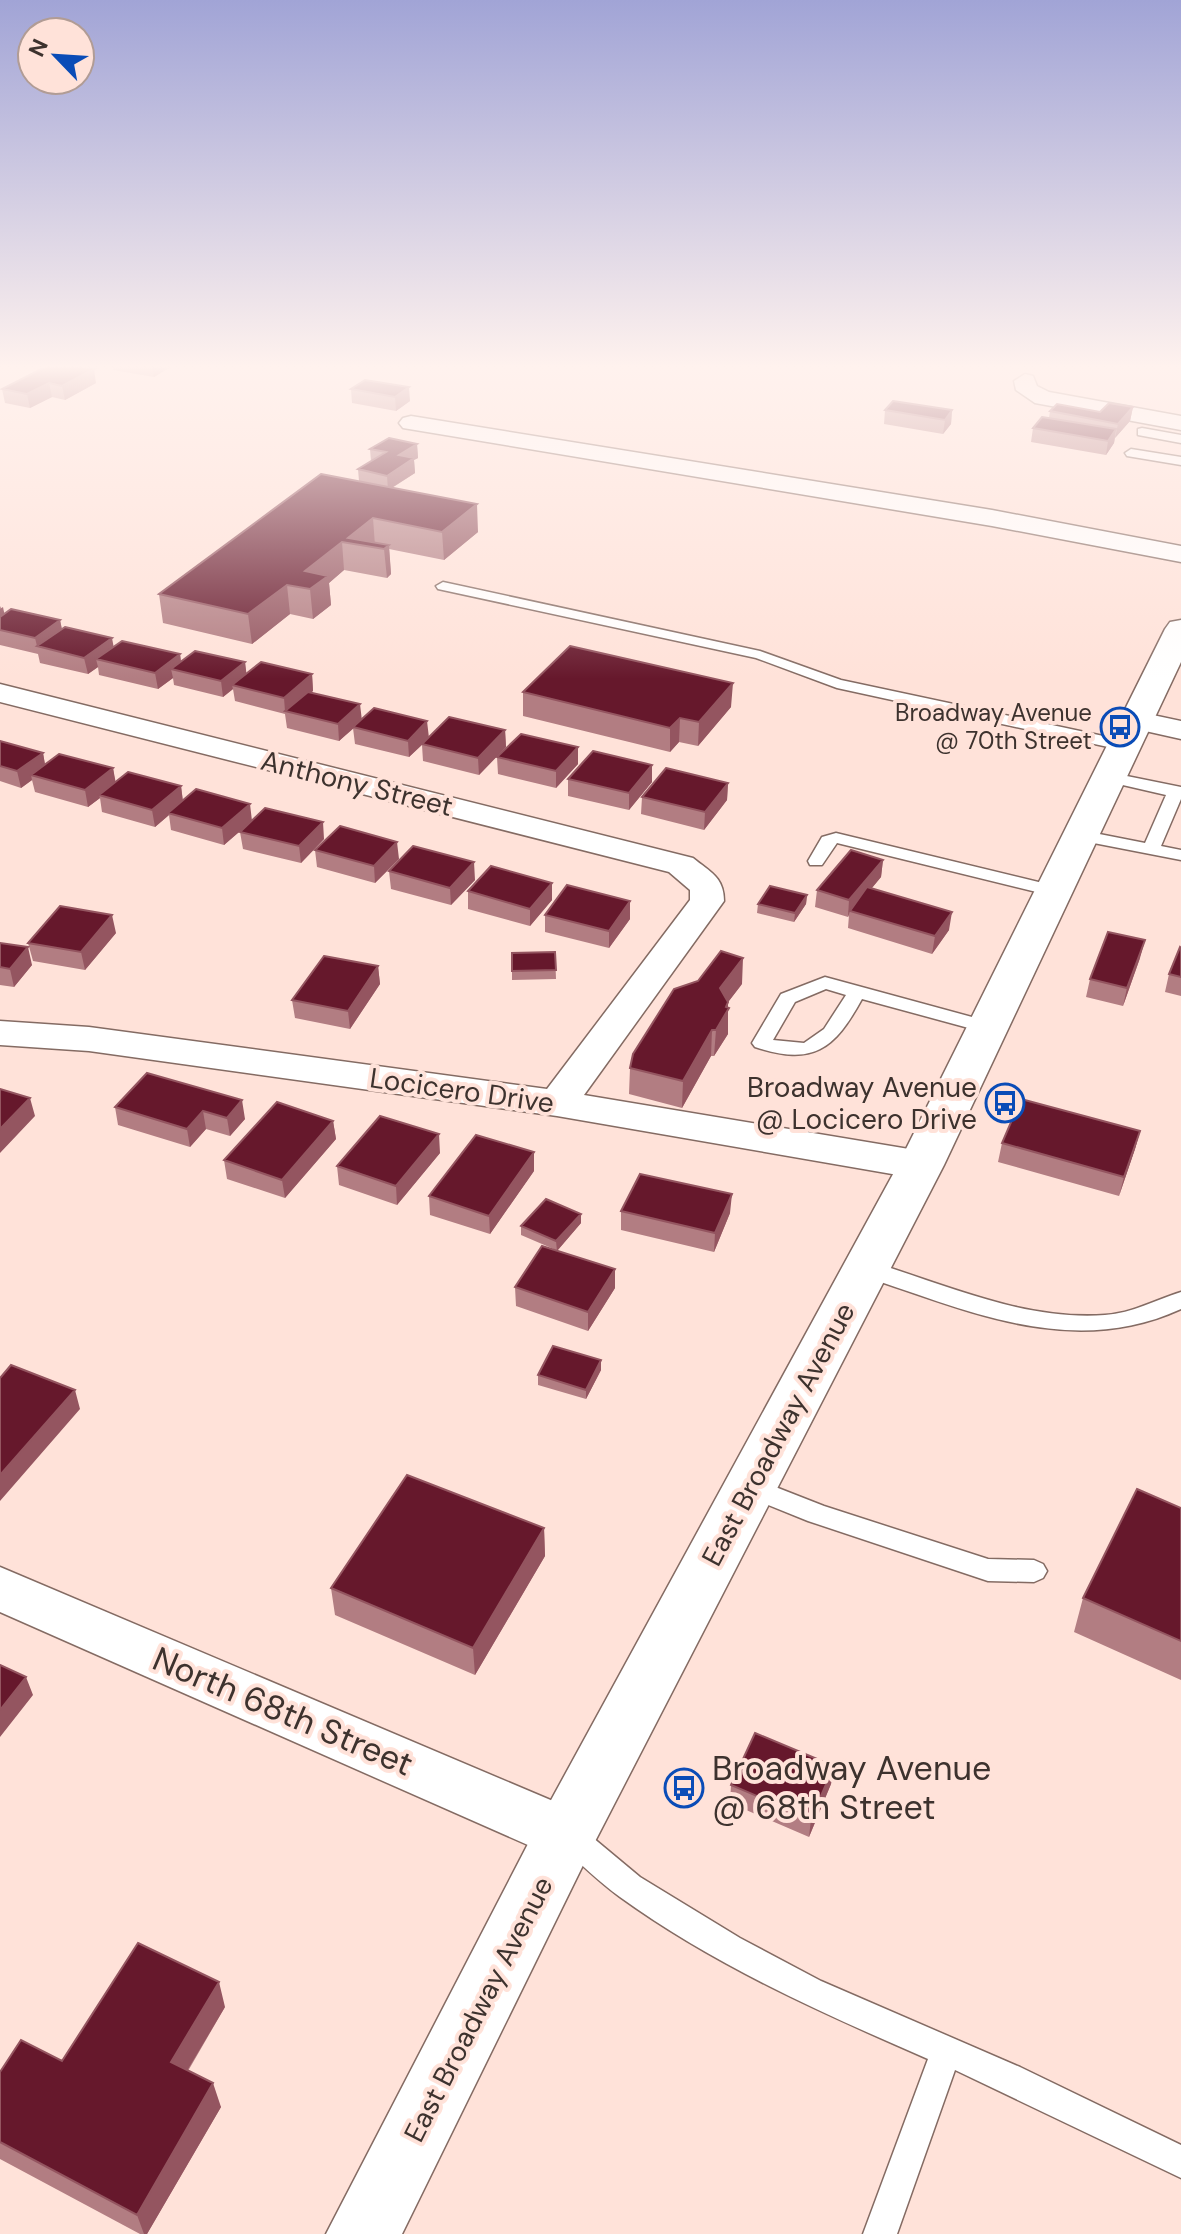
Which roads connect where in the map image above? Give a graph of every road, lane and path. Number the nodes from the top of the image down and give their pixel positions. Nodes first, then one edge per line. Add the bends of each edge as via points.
1 (700, 470) edge
2 (1181, 554) edge
3 (443, 586) dead end
4 (1181, 629) edge
5 (1, 694) edge
6 (1181, 730) edge
7 (1121, 747) junction
8 (1179, 793) edge
9 (1079, 835) junction
10 (1151, 849) junction
11 (1181, 855) edge
12 (816, 861) dead end
13 (1053, 891) junction
14 (857, 992) junction
15 (987, 1027) junction
16 (0, 1033) edge
17 (557, 1103) junction
18 (921, 1165) junction
19 (865, 1268) junction
20 (1181, 1300) edge
21 (750, 1487) junction
22 (1034, 1571) dead end
23 (0, 1589) edge
24 (566, 1834) junction
25 (946, 2051) junction
26 (1181, 2162) edge
27 (363, 2234) edge
28 (880, 2234) edge

1 - 2 street
3 - 7 lane via 760,655 837,684
4 - 7 main road, East Broadway Avenue
5 - 17 street, Anthony Street via 681,865 707,887 707,901
6 - 7 street
7 - 8 lane
7 - 9 main road, East Broadway Avenue
8 - 10 lane
9 - 10 lane
9 - 13 main road, East Broadway Avenue
10 - 11 lane
12 - 13 lane via 828,841 836,838
13 - 15 main road, East Broadway Avenue
14 - 14 lane via 825,983 788,998 762,1043 782,1051 806,1051 835,1032
14 - 15 lane
15 - 18 main road, East Broadway Avenue
16 - 17 street, Locicero Drive via 89,1039
17 - 18 street, Locicero Drive
18 - 19 main road, East Broadway Avenue
19 - 20 lane via 1050,1324 1107,1326 1157,1314
19 - 21 main road, East Broadway Avenue
21 - 22 lane via 988,1570
21 - 24 main road, East Broadway Avenue
23 - 24 street, North 68th Street
24 - 25 lane via 630,1887 729,1948 810,1992
24 - 27 main road, East Broadway Avenue
25 - 26 lane
25 - 28 lane

